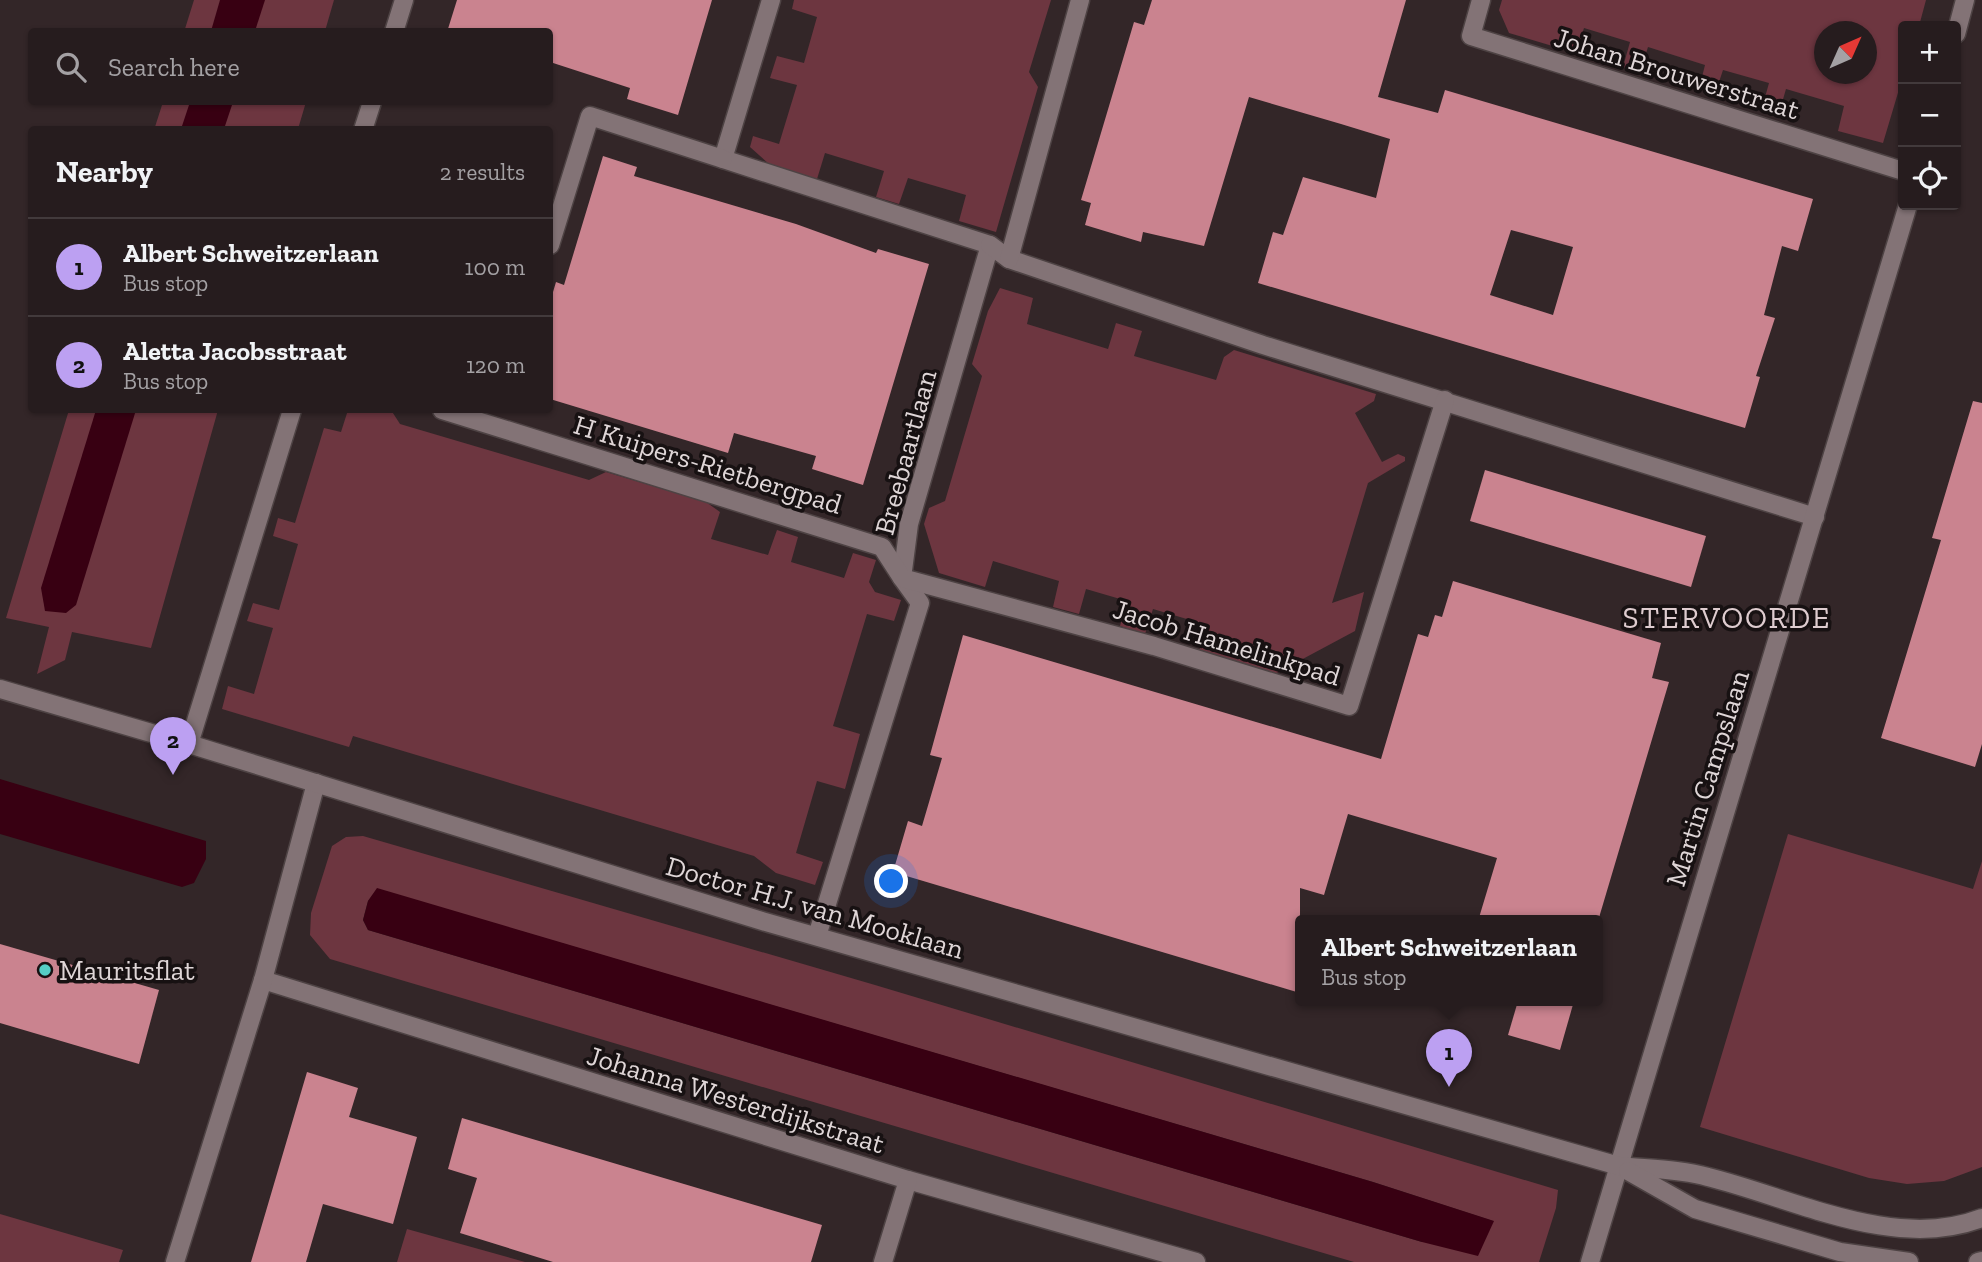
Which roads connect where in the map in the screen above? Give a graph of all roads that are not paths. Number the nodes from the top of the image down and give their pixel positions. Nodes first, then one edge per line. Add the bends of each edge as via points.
1 (404, 0) edge
2 (772, 0) edge
3 (1080, 0) edge
4 (1481, 0) edge
5 (1965, 0) edge
6 (1959, 21) edge
7 (395, 28) edge
8 (371, 105) edge
9 (364, 126) edge
10 (723, 159) junction
11 (1898, 168) edge
12 (1907, 210) edge
13 (553, 236) edge
14 (990, 245) junction
15 (1009, 259) junction
16 (1446, 400) junction
17 (291, 413) edge
18 (452, 413) edge
19 (1815, 517) junction
20 (902, 578) junction
21 (0, 689) edge
22 (189, 744) junction
23 (316, 783) junction
24 (817, 936) junction
25 (263, 981) junction
26 (1619, 1166) junction
27 (908, 1180) junction
28 (1982, 1218) edge
29 (175, 1262) edge
30 (883, 1262) edge
31 (1196, 1262) edge
32 (1590, 1262) edge
33 (1909, 1262) edge

1 - 7 street
2 - 10 street
3 - 15 street
4 - 11 street, Johan Brouwerstraat via 1471,36
5 - 6 street
8 - 9 street
10 - 13 street via 590,116
10 - 14 street
12 - 19 street, Martin Campslaan
14 - 15 street
14 - 20 street, Breebaartlaan via 909,524
15 - 16 street
16 - 19 street
16 - 20 street, Jacob Hamelinkpad via 1349,706 1154,646
17 - 22 street
18 - 20 street, H Kuipers-Rietbergpad via 882,547
19 - 26 street, Martin Campslaan
20 - 24 street, Breebaartlaan via 920,603
21 - 22 street, Doctor H.J. van Mooklaan
22 - 23 street, Doctor H.J. van Mooklaan
23 - 24 street, Doctor H.J. van Mooklaan
23 - 25 street
24 - 26 street, Doctor H.J. van Mooklaan
25 - 27 street, Johanna Westerdijkstraat
25 - 29 street
26 - 28 street, Doctor H.J. van Mooklaan via 1706,1176 1851,1220 1919,1229 1958,1228
26 - 32 street, Martin Campslaan
26 - 33 street, Doctor H.J. van Mooklaan via 1695,1209 1840,1252
27 - 30 street
27 - 31 street, Johanna Westerdijkstraat

